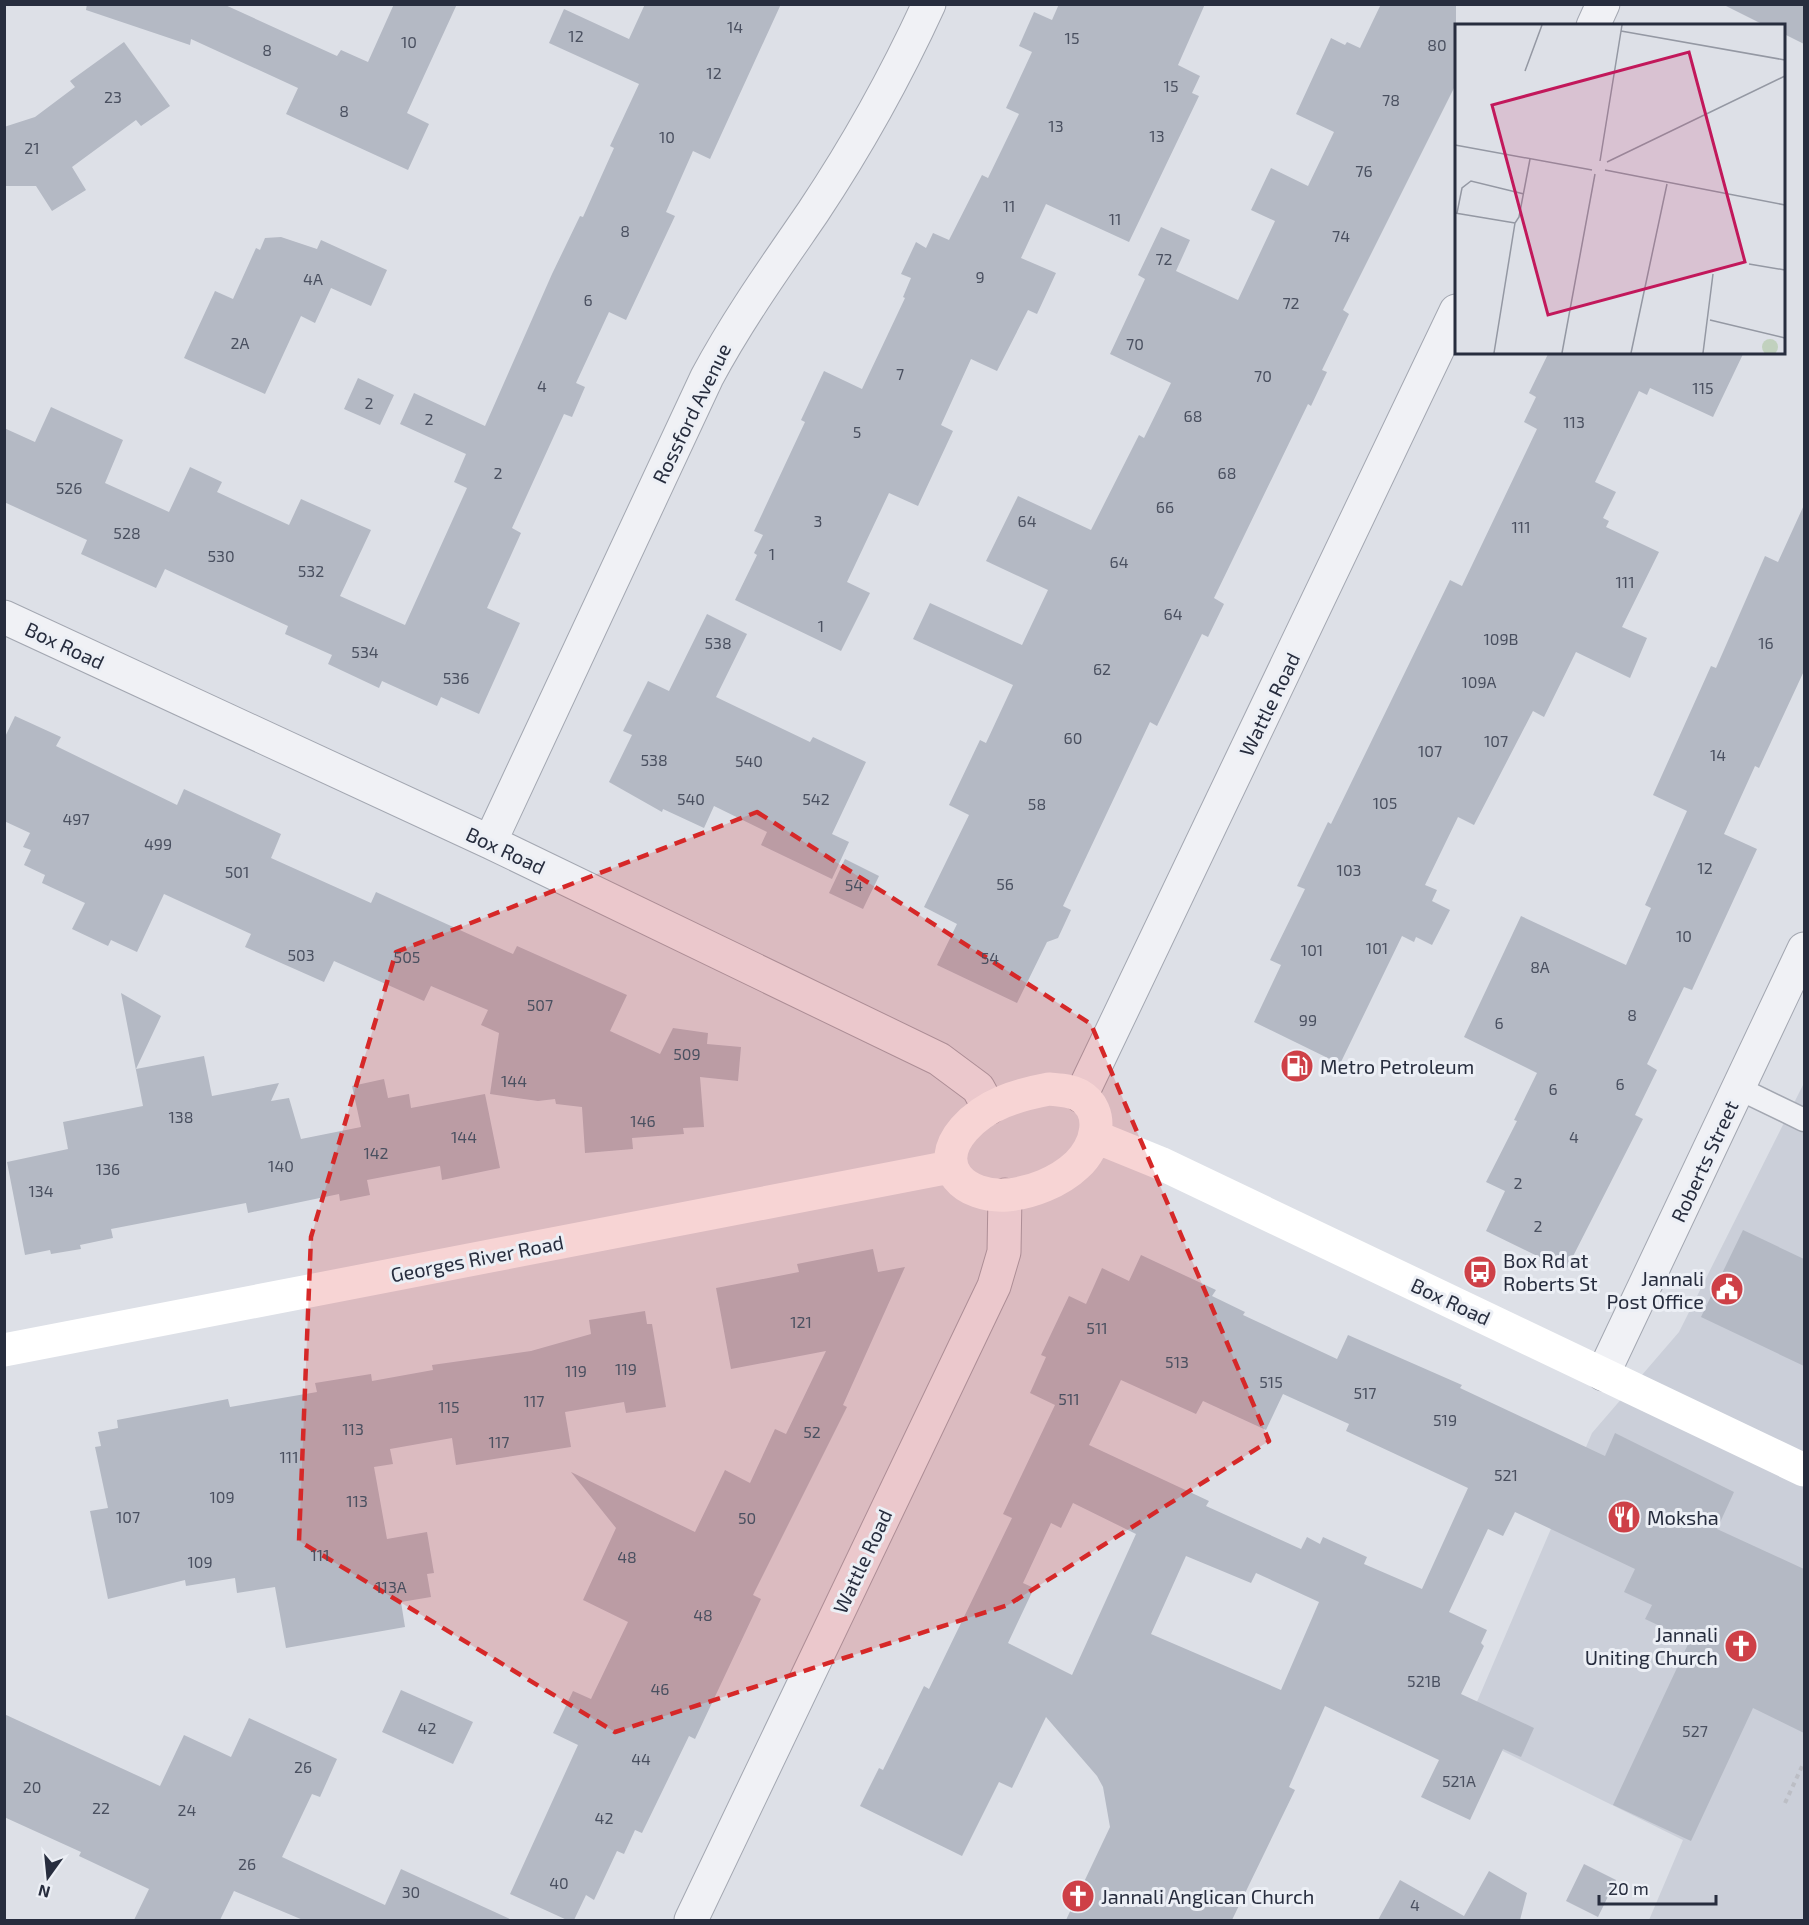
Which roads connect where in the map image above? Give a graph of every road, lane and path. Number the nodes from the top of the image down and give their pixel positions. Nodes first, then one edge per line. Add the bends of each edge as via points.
1 (929, 4) edge
2 (1603, 4) edge
3 (1594, 24) edge
4 (1455, 313) edge
5 (4, 617) edge
6 (490, 842) junction
7 (1804, 949) edge
8 (1738, 1088) junction
9 (1081, 1096) junction
10 (989, 1108) junction
11 (1804, 1120) edge
12 (1096, 1137) junction
13 (950, 1167) junction
14 (1005, 1195) junction
15 (4, 1350) edge
16 (1603, 1374) junction
17 (1804, 1470) edge
18 (1804, 1762) edge
19 (1785, 1803) dead end
20 (691, 1920) edge

1 - 6 street, Rossford Avenue via 863,130 735,325 707,377
2 - 3 street
4 - 9 street, Wattle Road
5 - 6 street, Box Road
6 - 10 street, Box Road via 939,1059 978,1088
7 - 8 street, Roberts Street
8 - 11 lane
8 - 16 street, Roberts Street
9 - 10 street via 1068,1090 1049,1089 1006,1099
9 - 12 street via 1092,1108 1097,1122
10 - 13 street via 964,1128 954,1143
12 - 14 street via 1090,1151 1062,1176 1026,1192
12 - 16 street, Box Road via 1160,1163
13 - 14 street via 957,1179 972,1189
13 - 15 street, Georges River Road
14 - 20 street, Wattle Road via 1004,1252 994,1286
16 - 17 street, Box Road
18 - 19 path

